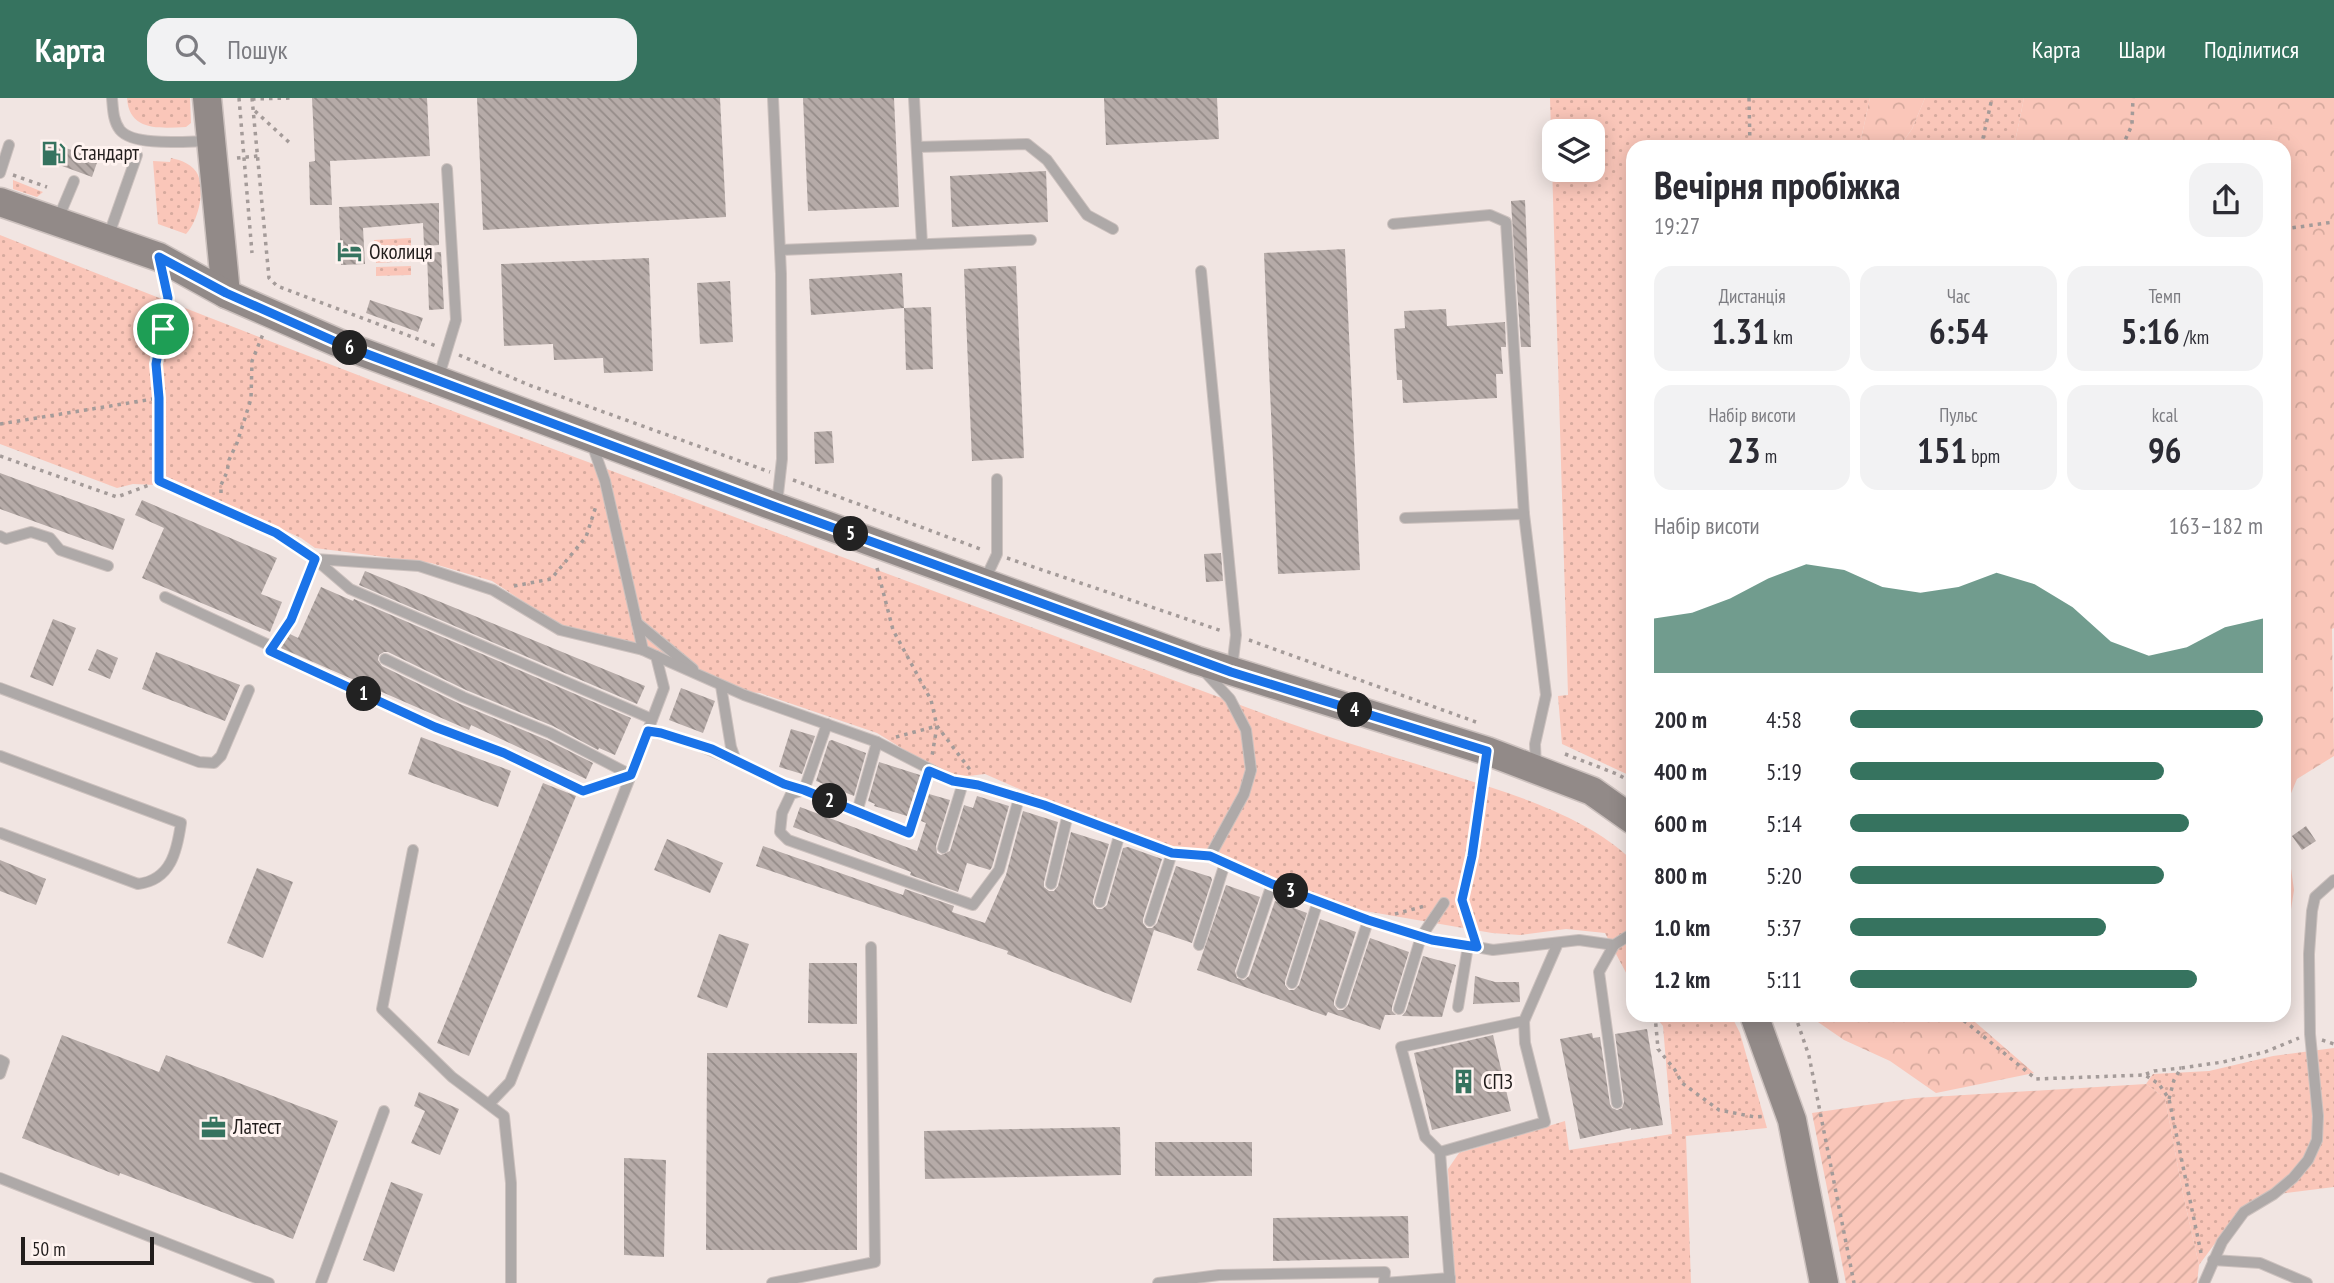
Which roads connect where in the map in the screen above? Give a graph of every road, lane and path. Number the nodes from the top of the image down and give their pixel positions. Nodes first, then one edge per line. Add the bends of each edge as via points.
1 (112, 98) edge
2 (207, 98) edge
3 (239, 98) edge
4 (291, 98) edge
5 (773, 98) edge
6 (914, 98) edge
7 (1749, 98) edge
8 (1992, 98) edge
9 (2133, 98) edge
10 (252, 99) edge
11 (253, 110) junction
12 (1750, 140) edge
13 (1983, 140) edge
14 (2125, 140) edge
15 (210, 141) junction
16 (9, 145) dead end
17 (292, 145) dead end
18 (916, 147) junction
19 (137, 155) dead end
20 (258, 156) junction
21 (237, 158) dead end
22 (245, 158) junction
23 (447, 169) dead end
24 (0, 172) edge
25 (74, 181) dead end
26 (47, 187) dead end
27 (0, 202) edge
28 (57, 222) junction
29 (2334, 222) edge
30 (1393, 224) dead end
31 (2291, 228) edge
32 (1113, 229) dead end
33 (107, 239) junction
34 (1031, 240) dead end
35 (922, 244) junction
36 (780, 250) junction
37 (252, 253) dead end
38 (159, 257) junction
39 (1201, 271) dead end
40 (226, 293) junction
41 (253, 306) junction
42 (447, 350) junction
43 (438, 380) junction
44 (159, 398) junction
45 (0, 424) edge
46 (590, 436) junction
47 (0, 456) edge
48 (781, 476) junction
49 (997, 479) dead end
50 (159, 481) junction
51 (605, 481) junction
52 (776, 507) junction
53 (222, 510) junction
54 (1524, 514) junction
55 (1405, 518) dead end
56 (0, 536) edge
57 (864, 539) junction
58 (997, 554) junction
59 (315, 559) junction
60 (108, 566) dead end
61 (984, 582) junction
62 (493, 590) junction
63 (165, 597) dead end
64 (636, 623) junction
65 (1236, 635) junction
66 (273, 646) junction
67 (643, 650) junction
68 (656, 656) junction
69 (385, 659) dead end
70 (1196, 660) junction
71 (1231, 672) junction
72 (704, 678) junction
73 (721, 686) junction
74 (0, 688) edge
75 (248, 690) dead end
76 (652, 719) junction
77 (827, 724) junction
78 (937, 726) junction
79 (648, 731) junction
80 (1485, 738) junction
81 (877, 742) junction
82 (0, 756) edge
83 (1536, 757) junction
84 (736, 761) junction
85 (929, 771) junction
86 (631, 775) junction
87 (1626, 779) edge
88 (963, 783) junction
89 (978, 785) junction
90 (804, 790) junction
91 (1020, 798) junction
92 (857, 812) junction
93 (1068, 814) junction
94 (1626, 815) edge
95 (0, 833) edge
96 (1120, 833) junction
97 (943, 848) dead end
98 (413, 850) dead end
99 (1172, 853) junction
100 (1210, 856) junction
101 (1225, 863) junction
102 (2334, 880) edge
103 (1051, 884) dead end
104 (1272, 884) junction
105 (1318, 901) junction
106 (1100, 902) dead end
107 (1444, 903) joint
108 (1368, 920) junction
109 (1150, 921) dead end
110 (1421, 937) junction
111 (1626, 937) edge
112 (1558, 943) junction
113 (1199, 945) dead end
114 (1614, 945) junction
115 (871, 947) dead end
116 (1472, 947) junction
117 (1242, 973) dead end
118 (1292, 983) dead end
119 (1341, 1003) dead end
120 (1458, 1007) dead end
121 (1399, 1009) dead end
122 (1524, 1021) junction
123 (1656, 1022) edge
124 (1757, 1022) edge
125 (1797, 1022) edge
126 (1966, 1022) edge
127 (2309, 1034) junction
128 (0, 1060) edge
129 (2181, 1068) junction
130 (0, 1074) edge
131 (2145, 1075) junction
132 (2169, 1098) junction
133 (1617, 1102) dead end
134 (489, 1104) junction
135 (384, 1111) dead end
136 (1791, 1113) junction
137 (1440, 1152) junction
138 (0, 1178) edge
139 (2213, 1260) junction
140 (1219, 1279) edge
141 (1450, 1280) edge
142 (2205, 1281) edge
143 (269, 1283) edge
144 (321, 1283) edge
145 (511, 1283) edge
146 (772, 1283) edge
147 (1158, 1283) edge
148 (1384, 1283) edge
149 (1824, 1283) edge
150 (1854, 1283) edge
151 (2307, 1283) edge

1 - 15 lane via 113,117 127,136 162,142
2 - 15 street
3 - 22 path
4 - 10 path
5 - 36 lane
6 - 18 lane
7 - 12 path
8 - 13 path
9 - 14 path via 2132,125
10 - 11 path
11 - 17 path
11 - 20 path
15 - 40 street
16 - 24 lane
18 - 32 lane via 1027,144 1047,160 1087,215
18 - 35 lane
19 - 33 lane
20 - 22 path
20 - 42 path via 269,278 277,286
21 - 22 path
22 - 37 path
23 - 42 lane via 456,320
24 - 26 path
25 - 28 lane
27 - 28 street
28 - 33 street
29 - 31 path
30 - 54 lane via 1490,215 1506,222
33 - 38 street
34 - 35 lane
35 - 36 lane
36 - 48 lane
38 - 40 street
38 - 44 path via 168,298 156,364
39 - 65 lane
40 - 41 street
41 - 43 street
41 - 53 path via 264,332 252,361 251,399 221,485
42 - 43 lane
42 - 48 path via 529,385
43 - 46 street
44 - 45 path
44 - 50 path
46 - 51 lane
46 - 52 street
47 - 50 path via 117,497
48 - 52 lane
48 - 58 path
49 - 58 lane
50 - 53 lane
51 - 62 path via 586,537 551,579
51 - 64 lane
52 - 57 street
53 - 59 lane via 276,533
54 - 55 lane
54 - 83 lane via 1546,695
56 - 60 lane via 31,532 50,538 60,550
57 - 61 street
57 - 78 path via 881,578 893,630 931,700
58 - 61 lane
58 - 65 path
59 - 62 lane via 419,566
59 - 66 lane via 291,620
59 - 76 lane via 350,589
61 - 70 street
62 - 67 lane via 560,630
63 - 66 lane
64 - 67 lane
64 - 72 lane
65 - 71 lane
65 - 80 path
66 - 86 lane via 270,651 583,791
67 - 68 lane
68 - 72 lane
68 - 76 lane via 664,688
69 - 86 lane
70 - 71 street
70 - 100 lane via 1230,699 1246,730 1251,770 1244,794
71 - 80 street
72 - 73 lane
73 - 77 lane
73 - 84 lane
74 - 75 lane via 199,762 214,763
76 - 79 lane
77 - 81 lane
77 - 90 lane
78 - 81 path
78 - 85 path
78 - 89 path via 967,763
79 - 84 lane via 700,745
79 - 86 lane
80 - 83 street
80 - 116 lane via 1472,856 1462,900
81 - 85 lane
81 - 92 lane
82 - 95 lane via 181,822 167,868 150,883 138,884
83 - 87 path
83 - 94 street
84 - 90 lane
85 - 88 lane
85 - 92 lane via 909,833
86 - 134 lane via 510,1083
88 - 89 lane
88 - 97 lane
89 - 91 lane
90 - 91 lane via 791,794 782,813 780,832 788,840 973,905 999,870
90 - 92 lane
91 - 93 lane
93 - 96 lane
93 - 103 lane
96 - 99 lane
96 - 106 lane
98 - 134 lane via 382,1009 452,1077
99 - 100 lane
99 - 109 lane
100 - 101 lane
101 - 104 lane
101 - 113 lane
102 - 127 lane via 2315,897 2312,911
104 - 105 lane
104 - 117 lane
105 - 108 lane
105 - 118 lane
107 - 108 path
107 - 110 lane
108 - 110 lane
108 - 119 lane
110 - 116 lane
110 - 121 lane
111 - 114 lane
112 - 114 lane via 1580,940
112 - 116 lane via 1493,950
112 - 122 lane
114 - 133 lane via 1600,972
115 - 146 lane via 875,1262
116 - 120 lane
122 - 137 lane via 1545,1122
122 - 137 lane via 1401,1047 1425,1138
123 - 136 path via 1658,1049 1682,1083 1719,1110 1755,1117
124 - 136 street
125 - 150 path via 1809,1056
126 - 131 path via 2036,1079
127 - 129 path via 2265,1052
127 - 139 lane via 2317,1140 2293,1178 2244,1213
128 - 130 lane via 4,1062
129 - 131 path
129 - 132 path
131 - 132 path
132 - 142 path
134 - 145 lane via 504,1116 511,1183
135 - 144 lane
136 - 149 street
137 - 141 lane
138 - 143 lane
139 - 142 lane
139 - 151 lane via 2260,1263
140 - 147 lane
140 - 148 lane via 1385,1272
141 - 148 lane

